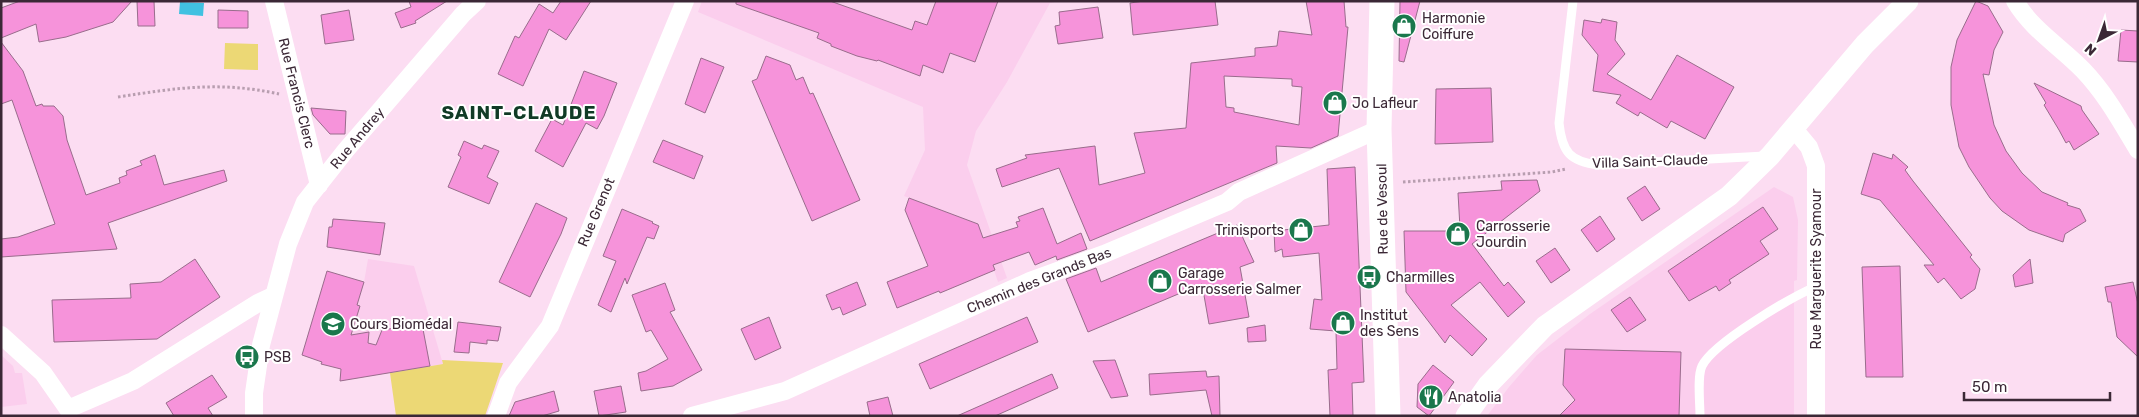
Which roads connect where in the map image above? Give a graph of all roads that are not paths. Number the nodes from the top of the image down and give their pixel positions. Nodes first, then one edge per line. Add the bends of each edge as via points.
1 (274, 1) edge
2 (477, 1) edge
3 (685, 1) edge
4 (1382, 1) edge
5 (1573, 1) edge
6 (1908, 1) edge
7 (2015, 1) edge
8 (1379, 129) junction
9 (1794, 129) junction
10 (2138, 150) edge
11 (1770, 156) junction
12 (320, 185) junction
13 (1815, 286) junction
14 (273, 296) junction
15 (1, 335) edge
16 (727, 412) edge
17 (67, 413) edge
18 (254, 416) edge
19 (496, 416) edge
20 (692, 416) edge
21 (1388, 416) edge
22 (1466, 416) edge
23 (1700, 416) edge
24 (1816, 416) edge

1 - 12 street, Rue Francis Clerc
2 - 12 street, Rue Andrey via 346,150
3 - 19 street, Rue Grenot via 550,326 508,384
4 - 8 main road, Rue de Vesoul
5 - 11 lane, Villa Saint-Claude via 1559,123 1560,139 1567,152 1582,163 1599,165
6 - 9 street via 1865,44
7 - 10 street via 2020,10 2108,100
8 - 16 street, Chemin des Grands Bas via 1239,192 1227,202 1024,284 785,391
8 - 21 main road, Rue de Vesoul
9 - 11 street
9 - 13 street, Rue Marguerite Syamour via 1809,147 1816,166
11 - 22 street via 1729,196 1545,326 1488,385
12 - 14 street, Rue Andrey via 299,214
13 - 23 lane via 1723,343 1708,356 1701,368
13 - 24 street, Rue Marguerite Syamour
14 - 17 street via 133,381
14 - 18 street, Rue Andrey via 257,364
15 - 17 street via 43,373
16 - 20 street, Chemin des Grands Bas

